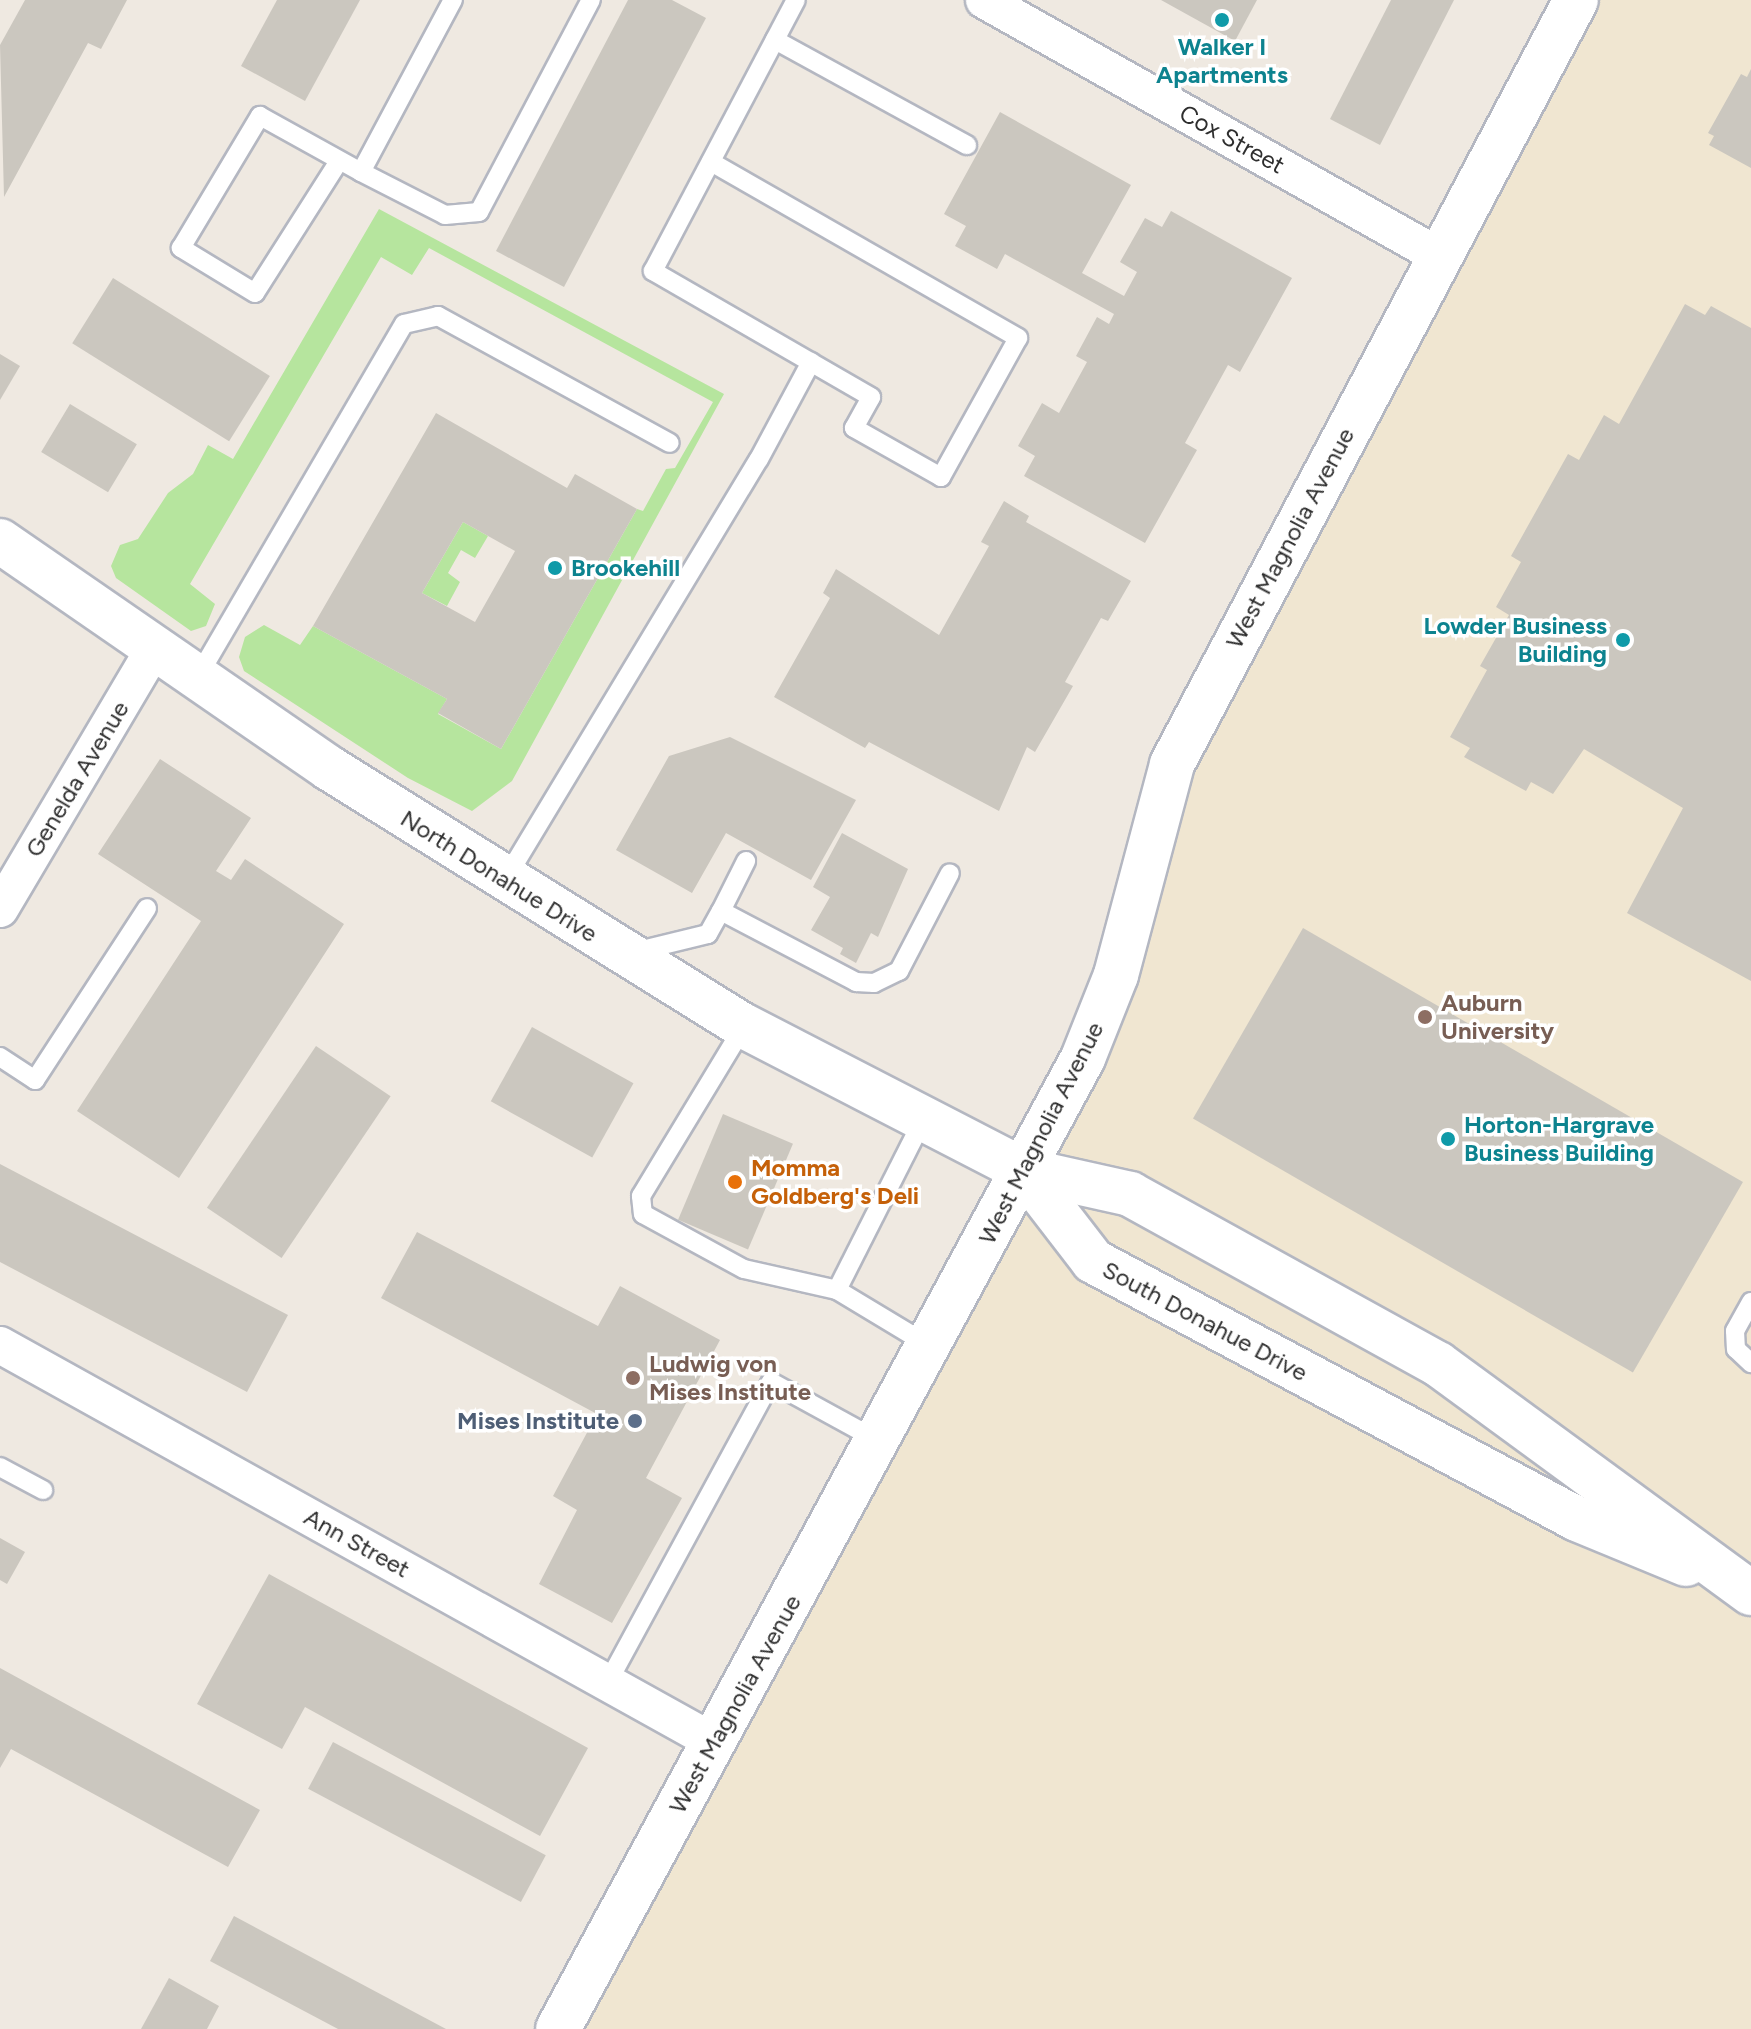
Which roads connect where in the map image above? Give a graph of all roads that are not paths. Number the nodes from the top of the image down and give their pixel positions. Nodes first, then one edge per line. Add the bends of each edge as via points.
1 (453, 0) edge
2 (591, 0) edge
3 (796, 0) edge
4 (984, 0) edge
5 (1576, 0) edge
6 (775, 40) junction
7 (967, 145) dead end
8 (339, 161) junction
9 (711, 162) junction
10 (361, 172) junction
11 (1439, 256) junction
12 (811, 362) junction
13 (670, 443) dead end
14 (0, 541) edge
15 (154, 649) junction
16 (197, 678) junction
17 (746, 861) dead end
18 (950, 873) dead end
19 (504, 880) junction
20 (147, 908) dead end
21 (0, 909) edge
22 (721, 911) junction
23 (623, 955) junction
24 (744, 1026) junction
25 (0, 1057) edge
26 (923, 1120) junction
27 (1023, 1170) junction
28 (837, 1290) junction
29 (1751, 1302) edge
30 (0, 1345) edge
31 (930, 1346) junction
32 (1751, 1363) edge
33 (878, 1440) junction
34 (0, 1467) edge
35 (43, 1490) dead end
36 (1746, 1589) edge
37 (608, 1682) junction
38 (714, 1742) junction
39 (558, 2029) edge

1 - 10 lane
2 - 10 lane via 479,212 445,215
3 - 6 lane
4 - 11 street, Cox Street
5 - 11 street, West Magnolia Avenue
6 - 7 lane
6 - 9 lane
8 - 8 lane via 260,116 181,248 255,293
8 - 10 lane
9 - 12 lane via 653,271
9 - 12 lane via 1018,338 941,477 854,428 871,397
11 - 27 street, West Magnolia Avenue via 1172,764 1116,975 1083,1058
12 - 19 lane via 759,459
13 - 16 lane via 438,316 404,324
14 - 15 street, North Donahue Drive
15 - 16 street, North Donahue Drive
15 - 21 street, Genelda Avenue
16 - 19 street, North Donahue Drive
17 - 22 lane
18 - 22 lane via 899,971 874,983 856,982
19 - 23 street, North Donahue Drive
20 - 25 lane via 35,1080
22 - 23 lane via 708,934
23 - 24 street, North Donahue Drive
24 - 26 street, North Donahue Drive
24 - 28 lane via 641,1196 643,1214 744,1269
26 - 27 street, North Donahue Drive
26 - 28 lane
27 - 31 street, West Magnolia Avenue
27 - 36 street, South Donahue Drive via 1130,1194 1374,1326 1552,1443
27 - 36 street, South Donahue Drive via 1093,1261 1577,1519
28 - 31 lane
29 - 32 lane via 1735,1331 1736,1349
30 - 37 street, Ann Street
31 - 33 street, West Magnolia Avenue
33 - 37 lane via 771,1382
33 - 38 street, West Magnolia Avenue
34 - 35 lane
37 - 38 street, Ann Street
38 - 39 street, West Magnolia Avenue

